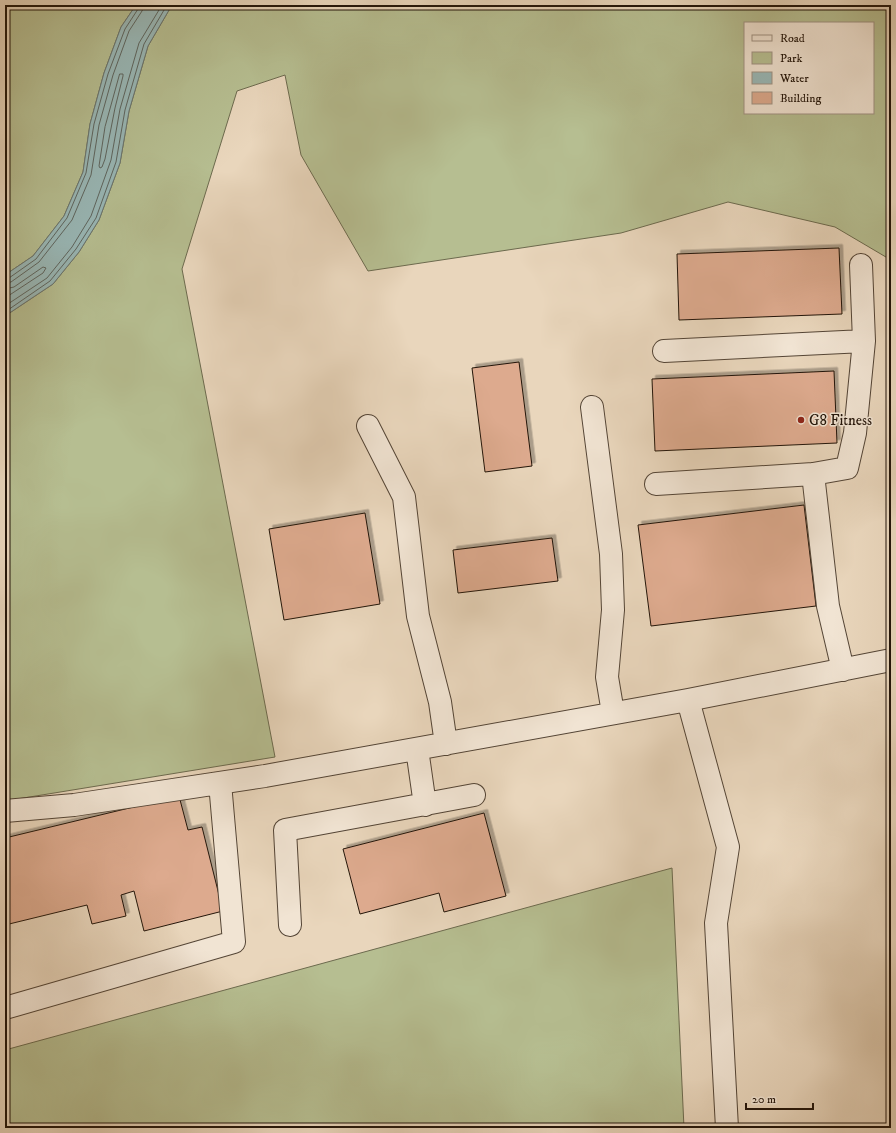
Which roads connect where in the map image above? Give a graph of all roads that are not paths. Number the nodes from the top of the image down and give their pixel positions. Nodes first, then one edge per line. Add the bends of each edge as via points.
1 (861, 265) dead end
2 (864, 342) junction
3 (664, 351) dead end
4 (592, 407) dead end
5 (368, 426) dead end
6 (813, 474) junction
7 (656, 484) dead end
8 (891, 660) edge
9 (843, 670) junction
10 (688, 700) junction
11 (613, 713) junction
12 (446, 744) junction
13 (417, 749) junction
14 (220, 783) junction
15 (474, 795) dead end
16 (425, 805) junction
17 (5, 811) edge
18 (290, 926) dead end
19 (5, 1008) edge
20 (727, 1128) edge

1 - 2 lane
2 - 3 lane
2 - 6 lane via 855,433 847,468
4 - 11 lane via 611,554 613,610 607,677
5 - 12 lane via 404,497 418,616 440,702
6 - 7 lane
6 - 9 lane via 828,606
8 - 9 lane
9 - 10 lane
10 - 11 lane
10 - 20 lane via 728,847 716,923
11 - 12 lane
12 - 13 lane
13 - 14 lane
13 - 16 lane
14 - 17 lane via 74,806
14 - 19 lane via 234,942
15 - 16 lane
16 - 18 lane via 285,830

